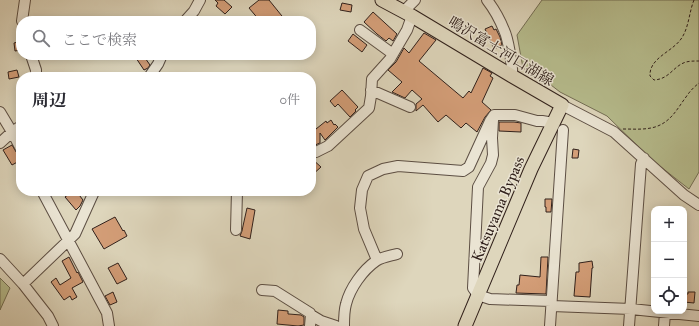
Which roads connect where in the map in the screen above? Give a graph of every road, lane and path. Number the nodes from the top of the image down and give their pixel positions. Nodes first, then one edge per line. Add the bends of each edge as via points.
1 (26, 0) edge
2 (200, 0) edge
3 (382, 0) edge
4 (415, 0) edge
5 (487, 0) edge
6 (694, 0) edge
7 (408, 14) junction
8 (23, 16) edge
9 (190, 16) edge
10 (360, 30) dead end
11 (393, 54) junction
12 (33, 60) edge
13 (160, 60) edge
14 (699, 61) edge
15 (36, 72) edge
16 (152, 72) edge
17 (512, 76) junction
18 (699, 83) edge
19 (371, 90) junction
20 (562, 105) junction
21 (410, 107) dead end
22 (0, 112) edge
23 (493, 117) junction
24 (558, 127) junction
25 (16, 129) edge
26 (12, 132) junction
27 (614, 132) junction
28 (16, 140) edge
29 (0, 142) edge
30 (316, 152) edge
31 (644, 158) junction
32 (45, 196) edge
33 (92, 196) edge
34 (237, 196) edge
35 (699, 205) edge
36 (236, 230) dead end
37 (68, 241) junction
38 (397, 254) dead end
39 (0, 259) edge
40 (377, 260) junction
41 (23, 284) junction
42 (262, 290) dead end
43 (478, 294) junction
44 (552, 304) junction
45 (631, 309) junction
46 (651, 311) edge
47 (665, 314) edge
48 (676, 314) edge
49 (311, 315) junction
50 (699, 316) edge
51 (53, 326) edge
52 (109, 326) edge
53 (310, 326) edge
54 (336, 326) edge
55 (344, 326) edge
56 (465, 326) edge
57 (550, 326) edge
58 (629, 326) edge
59 (664, 326) edge

1 - 8 street
2 - 9 street
3 - 7 main road, 鳴沢富士河口湖線
4 - 7 street
5 - 17 street via 505,31
6 - 14 path via 681,39 655,62 650,76 657,80 670,74 684,62
7 - 11 street via 407,30
7 - 17 main road, 鳴沢富士河口湖線
10 - 11 street
11 - 19 street via 372,79
12 - 15 street
13 - 16 street
17 - 20 main road, 鳴沢富士河口湖線
18 - 27 path via 687,95 674,115 665,122 655,127 621,129
19 - 21 street
19 - 30 street via 369,108 328,146
20 - 24 main road, Katsuyama Bypass
20 - 27 street
22 - 26 street
23 - 24 street via 515,115
23 - 40 street via 469,167 463,171 398,166 368,176 362,190 360,208 364,230
23 - 43 street via 491,163 478,187 473,288
24 - 43 main road, Katsuyama Bypass via 532,169
24 - 44 street
25 - 26 street
26 - 28 street
26 - 29 street
27 - 31 street
31 - 35 street via 684,195
31 - 45 street via 641,164
32 - 37 street
33 - 37 street via 75,234
34 - 36 street
37 - 41 street
37 - 52 street via 107,313
38 - 40 street
39 - 41 street
40 - 55 street via 361,274 354,285 346,302
41 - 51 street
42 - 49 street via 275,291
43 - 44 street via 490,298
43 - 56 main road, Katsuyama Bypass
44 - 45 street
44 - 57 street
45 - 46 street
45 - 58 street
47 - 59 street
48 - 50 street
49 - 53 street
49 - 54 street

